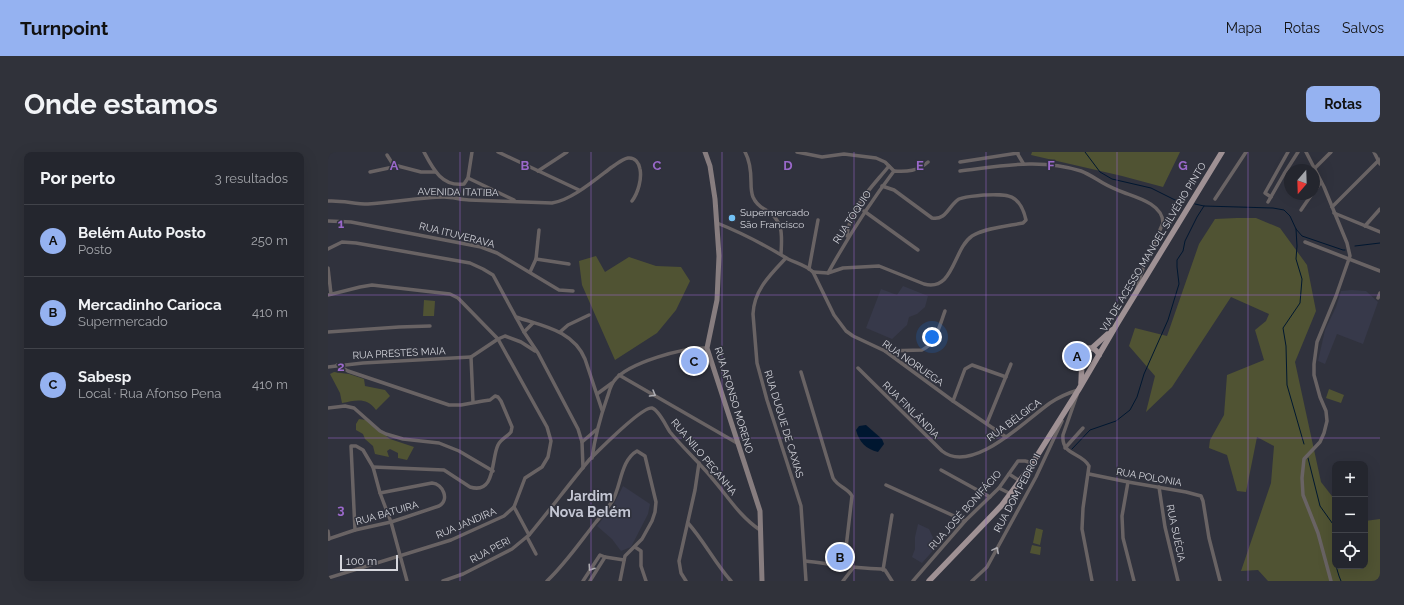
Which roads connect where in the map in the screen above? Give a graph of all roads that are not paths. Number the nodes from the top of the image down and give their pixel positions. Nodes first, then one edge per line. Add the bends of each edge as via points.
1 (424, 152) edge
2 (472, 152) edge
3 (498, 152) edge
4 (567, 152) edge
5 (705, 152) edge
6 (746, 152) edge
7 (797, 152) edge
8 (1222, 152) edge
9 (1246, 152) edge
10 (1288, 152) edge
11 (1298, 152) edge
12 (1306, 152) edge
13 (1331, 152) edge
14 (1374, 152) edge
15 (845, 153) edge
16 (1017, 153) edge
17 (386, 155) dead end
18 (1379, 159) edge
19 (928, 162) dead end
20 (960, 162) dead end
21 (1023, 163) junction
22 (1312, 164) edge
23 (1319, 164) edge
24 (1380, 164) edge
25 (394, 166) junction
26 (889, 166) junction
27 (538, 171) junction
28 (894, 171) junction
29 (960, 171) dead end
30 (370, 172) dead end
31 (436, 172) junction
32 (468, 178) junction
33 (1321, 182) edge
34 (882, 186) junction
35 (579, 190) junction
36 (1271, 197) junction
37 (1215, 199) dead end
38 (1308, 200) edge
39 (328, 201) edge
40 (516, 201) junction
41 (632, 201) dead end
42 (1268, 202) dead end
43 (1332, 207) junction
44 (1380, 209) edge
45 (1302, 210) dead end
46 (864, 211) junction
47 (1334, 213) junction
48 (818, 220) dead end
49 (328, 221) edge
50 (717, 223) junction
51 (1365, 226) junction
52 (539, 230) dead end
53 (1380, 232) edge
54 (847, 237) junction
55 (1305, 242) dead end
56 (328, 249) edge
57 (918, 250) dead end
58 (781, 254) junction
59 (786, 258) junction
60 (536, 259) junction
61 (1350, 259) junction
62 (569, 264) dead end
63 (328, 268) edge
64 (809, 269) junction
65 (1380, 271) edge
66 (530, 272) junction
67 (813, 272) junction
68 (828, 273) junction
69 (1137, 290) junction
70 (573, 291) dead end
71 (1380, 293) edge
72 (330, 295) edge
73 (1378, 298) dead end
74 (945, 311) dead end
75 (589, 315) dead end
76 (516, 317) junction
77 (533, 323) junction
78 (430, 326) dead end
79 (1115, 327) junction
80 (328, 332) edge
81 (524, 332) junction
82 (560, 332) junction
83 (498, 339) junction
84 (707, 348) junction
85 (1092, 348) junction
86 (886, 351) junction
87 (538, 353) junction
88 (1099, 355) junction
89 (471, 357) junction
90 (1011, 364) dead end
91 (337, 365) junction
92 (328, 367) edge
93 (858, 368) dead end
94 (801, 372) dead end
95 (619, 375) junction
96 (1006, 378) junction
97 (612, 382) junction
98 (1080, 388) junction
99 (597, 394) junction
100 (953, 401) junction
101 (473, 402) junction
102 (1068, 406) junction
103 (328, 408) edge
104 (602, 411) junction
105 (987, 423) junction
106 (1083, 428) dead end
107 (596, 430) junction
108 (1006, 437) junction
109 (582, 442) junction
110 (737, 443) junction
111 (1065, 448) junction
112 (956, 457) joint
113 (592, 458) junction
114 (699, 463) junction
115 (1033, 463) junction
116 (372, 467) junction
117 (583, 468) junction
118 (941, 470) dead end
119 (492, 471) junction
120 (1009, 474) junction
121 (1089, 474) junction
122 (1020, 481) junction
123 (1128, 482) junction
124 (886, 485) dead end
125 (1159, 487) junction
126 (999, 488) junction
127 (380, 493) junction
128 (1011, 494) junction
129 (990, 497) junction
130 (514, 507) junction
131 (892, 515) dead end
132 (965, 521) junction
133 (391, 522) junction
134 (688, 523) junction
135 (356, 530) junction
136 (760, 530) junction
137 (328, 531) edge
138 (528, 536) junction
139 (328, 539) edge
140 (634, 547) junction
141 (536, 554) dead end
142 (399, 556) junction
143 (605, 557) junction
144 (624, 560) junction
145 (805, 560) junction
146 (844, 565) junction
147 (853, 568) junction
148 (883, 570) junction
149 (979, 575) junction
150 (328, 578) edge
151 (407, 581) edge
152 (443, 581) edge
153 (547, 581) edge
154 (583, 581) edge
155 (590, 581) edge
156 (620, 581) edge
157 (646, 581) edge
158 (686, 581) edge
159 (731, 581) edge
160 (762, 581) edge
161 (806, 581) edge
162 (843, 581) edge
163 (892, 581) edge
164 (913, 581) edge
165 (929, 581) edge
166 (972, 581) edge
167 (978, 581) edge
168 (1092, 581) edge
169 (1134, 581) edge
170 (1178, 581) edge
171 (1220, 581) edge
172 (1331, 581) edge

1 - 31 street
2 - 32 street
3 - 27 street
4 - 27 street
5 - 50 main road, RUA AFONSO MORENO via 710,166
6 - 58 street via 753,198 756,204 772,214 781,227
7 - 15 street via 822,157
8 - 69 main road, VIA DE ACESSO MANOEL SILVÉRIO PINTO
9 - 37 street
10 - 36 street via 1265,193
11 - 36 street
12 - 22 street
13 - 23 street
14 - 18 street
15 - 26 street via 876,158
16 - 20 street
16 - 21 street
17 - 25 street
18 - 24 street
18 - 43 street
19 - 28 street via 911,171
21 - 29 street
21 - 69 street via 1050,165 1082,172 1155,207 1162,216 1163,223 1142,271
25 - 30 street
25 - 31 street via 421,172
26 - 28 street
26 - 54 street via 850,218
27 - 35 street
28 - 34 street, RUA TÓQUIO
31 - 32 street via 445,181 455,184 464,184
32 - 40 street
33 - 43 street
34 - 46 street, RUA TÓQUIO
34 - 68 street via 891,188 932,218 941,218 957,201 965,197 1004,194 1013,197 1026,218 1023,223 972,237 960,252 946,278 935,285 924,284 879,266 843,268
35 - 40 street, AVENIDA ITATIBA via 555,202
35 - 41 street, AVENIDA ITATIBA via 629,157 638,162 641,173
36 - 42 street
38 - 45 street
39 - 40 street, AVENIDA ITATIBA via 370,204 446,197
43 - 47 street
44 - 51 street
46 - 54 street, RUA TÓQUIO
46 - 57 street
47 - 51 street
47 - 61 street via 1348,243
48 - 64 street
49 - 66 street, RUA ITUVERAVA via 351,222 481,247 498,253
50 - 58 street
50 - 84 main road, RUA AFONSO MORENO via 719,274 715,316
51 - 53 street
52 - 60 street
54 - 68 street, RUA TÓQUIO
55 - 61 street
56 - 76 street via 338,243 351,242 476,265 492,276
58 - 59 street
59 - 64 street
59 - 145 street, RUA DUQUE DE CAXIAS via 757,293 753,314 757,363 801,506
60 - 62 street
60 - 66 street
61 - 65 street
61 - 172 street via 1317,342 1314,374 1327,421 1320,442 1304,459 1302,478 1303,495 1320,538
63 - 72 street
64 - 67 street
66 - 70 street, RUA ITUVERAVA via 559,290
67 - 68 street
67 - 86 street, RUA NORUEGA via 834,315 846,331
69 - 79 main road, VIA DE ACESSO MANOEL SILVÉRIO PINTO
71 - 73 street
72 - 83 street via 372,285 450,294 458,298
74 - 86 street via 933,340 926,348
75 - 82 street
76 - 77 street
76 - 81 street
77 - 81 street
77 - 82 street
78 - 80 street
79 - 85 main road
79 - 88 main road, VIA DE ACESSO MANOEL SILVÉRIO PINTO
81 - 87 street
82 - 99 street via 574,342 582,352
83 - 87 street via 505,336 512,338
83 - 89 street
83 - 130 street via 547,427 551,441 545,462 542,467 525,478
84 - 95 street via 688,349 641,362
84 - 110 main road, RUA AFONSO MORENO
85 - 88 main road
85 - 98 main road via 1085,354
86 - 100 street, RUA NORUEGA
87 - 109 street via 574,420
88 - 98 main road, VIA DE ACESSO MANOEL SILVÉRIO PINTO
89 - 91 street, RUA PRESTES MAIA
89 - 101 street
90 - 96 street
91 - 92 street, RUA PRESTES MAIA
91 - 101 street via 448,405
93 - 112 street, RUA FINLÂNDIA via 942,451
94 - 146 street via 833,478 852,496
95 - 97 street
95 -> 110 street
96 - 100 street via 969,366 965,369
96 - 105 street
97 - 99 street
97 - 104 street
98 - 102 main road, VIA DE ACESSO MANOEL SILVÉRIO PINTO
98 - 108 street, RUA BÉLGICA via 1051,403
98 - 111 street via 1063,435
99 - 104 street
100 - 105 street, RUA NORUEGA
101 - 119 street via 498,397 512,430 497,447
102 - 115 main road, VIA DE ACESSO MANOEL SILVÉRIO PINTO
149 -> 102 street, RUA DOM PEDRO I via 987,567 1036,478
103 - 119 street via 351,407 386,434 403,439 438,443 459,451
104 - 107 street
105 - 108 street, RUA NORUEGA
106 - 111 street
107 - 109 street
107 - 113 street
108 - 112 street, RUA BÉLGICA via 986,450
109 - 117 street
110 - 136 main road, RUA AFONSO MORENO via 760,511
111 - 121 street via 1088,463
113 - 114 street, RUA NILO PEÇANHA via 638,414 652,408
113 - 117 street, RUA NILO PEÇANHA
114 - 134 street
114 - 136 street, RUA NILO PEÇANHA via 744,518
115 - 120 street, RUA JOSÉ BONIFÁCIO via 1018,462
115 - 122 main road, VIA DE ACESSO MANOEL SILVÉRIO PINTO
116 - 119 street via 444,470 475,488 489,481
116 - 127 street
116 - 135 street via 363,450 351,446
117 - 138 street, RUA PERI
118 - 129 street
120 - 122 street
120 - 126 street, RUA JOSÉ BONIFÁCIO
121 - 123 street, RUA POLONIA
121 - 168 street via 1082,529
122 - 128 main road, VIA DE ACESSO MANOEL SILVÉRIO PINTO
123 - 125 street, RUA POLONIA
123 - 169 street via 1122,516 1123,538
124 - 132 street
125 - 170 street, RUA SUÉCIA via 1165,527
125 - 171 street, RUA POLONIA via 1203,498 1209,538
126 - 128 street
126 - 129 street, RUA JOSÉ BONIFÁCIO
127 - 133 street
127 - 133 street, RUA BATUIRA via 432,483 438,484 445,496 442,505
128 - 165 main road, VIA DE ACESSO MANOEL SILVÉRIO PINTO
129 - 132 street, RUA JOSÉ BONIFÁCIO
130 - 138 street
130 - 142 street, RUA JANDIRA via 504,516 451,540
131 - 148 street
132 - 164 street, RUA JOSÉ BONIFÁCIO
133 - 135 street, RUA BATUIRA
133 - 142 street
134 - 158 street via 679,561 681,573
134 - 159 street
135 - 139 street, RUA BATUIRA
136 - 160 main road, RUA AFONSO MORENO
137 - 139 street
138 - 141 street
138 - 152 street, RUA PERI via 512,548 463,574
140 - 144 street
140 - 153 street via 642,539 652,521 656,502 645,456 638,451 627,462 606,512
140 - 157 street via 641,551 641,566
142 - 150 street, RUA JANDIRA
142 - 151 street
143 - 144 street
143 -> 154 street via 600,555
143 - 155 street
144 - 156 street
145 - 146 street
145 - 161 street, RUA DUQUE DE CAXIAS
146 - 147 street
147 - 148 street
147 - 162 street
148 - 163 street
149 - 166 street, RUA DOM PEDRO I
149 - 167 street

